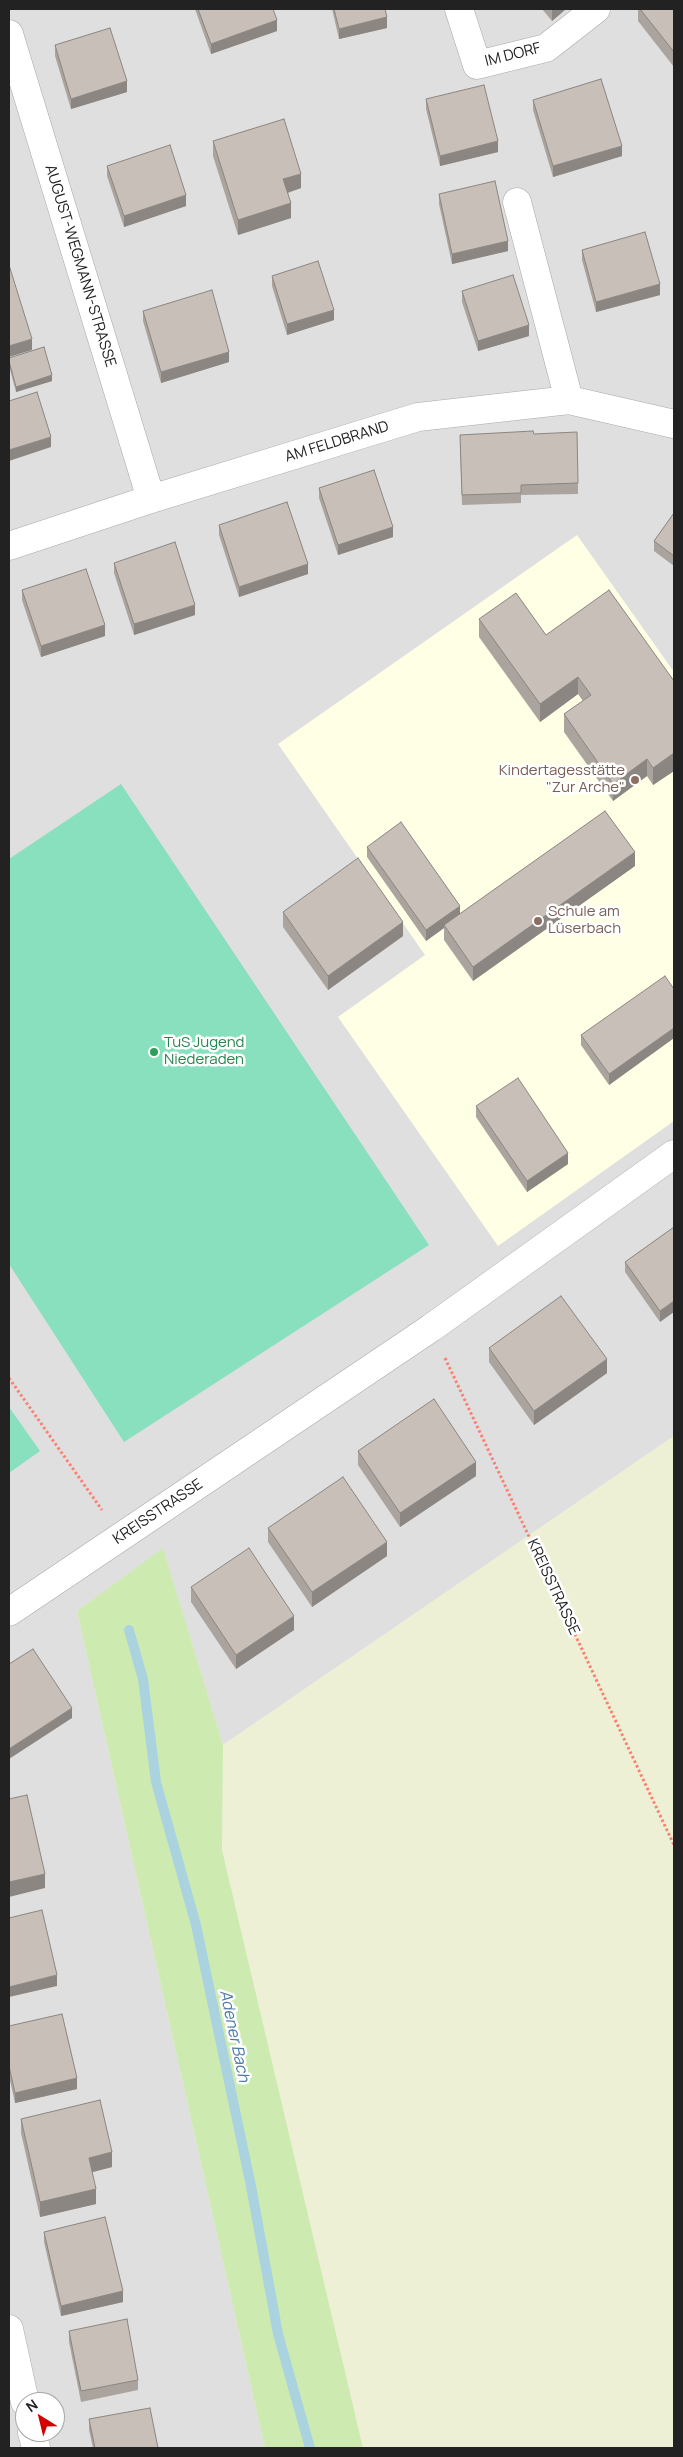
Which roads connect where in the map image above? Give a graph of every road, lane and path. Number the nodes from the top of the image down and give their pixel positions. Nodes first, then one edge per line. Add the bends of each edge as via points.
1 (459, 9) edge
2 (596, 9) edge
3 (9, 34) edge
4 (517, 202) dead end
5 (568, 400) junction
6 (674, 424) edge
7 (152, 499) junction
8 (9, 546) edge
9 (674, 1154) edge
10 (431, 1328) junction
11 (9, 1378) edge
12 (121, 1536) junction
13 (9, 1612) edge
14 (674, 1845) edge
15 (9, 2329) edge
16 (23, 2392) edge

1 - 2 street, IM DORF via 477,65 546,48
3 - 7 street, AUGUST-WEGMANN-STRASSE
4 - 5 street
5 - 6 street, AM FELDBRAND
5 - 7 street, AM FELDBRAND via 418,417
7 - 8 street, AM FELDBRAND
9 - 10 street, KREISSTRASSE
10 - 12 street, KREISSTRASSE
10 - 14 path, KREISSTRASSE
11 - 12 path
12 - 13 street, KREISSTRASSE
15 - 16 street

